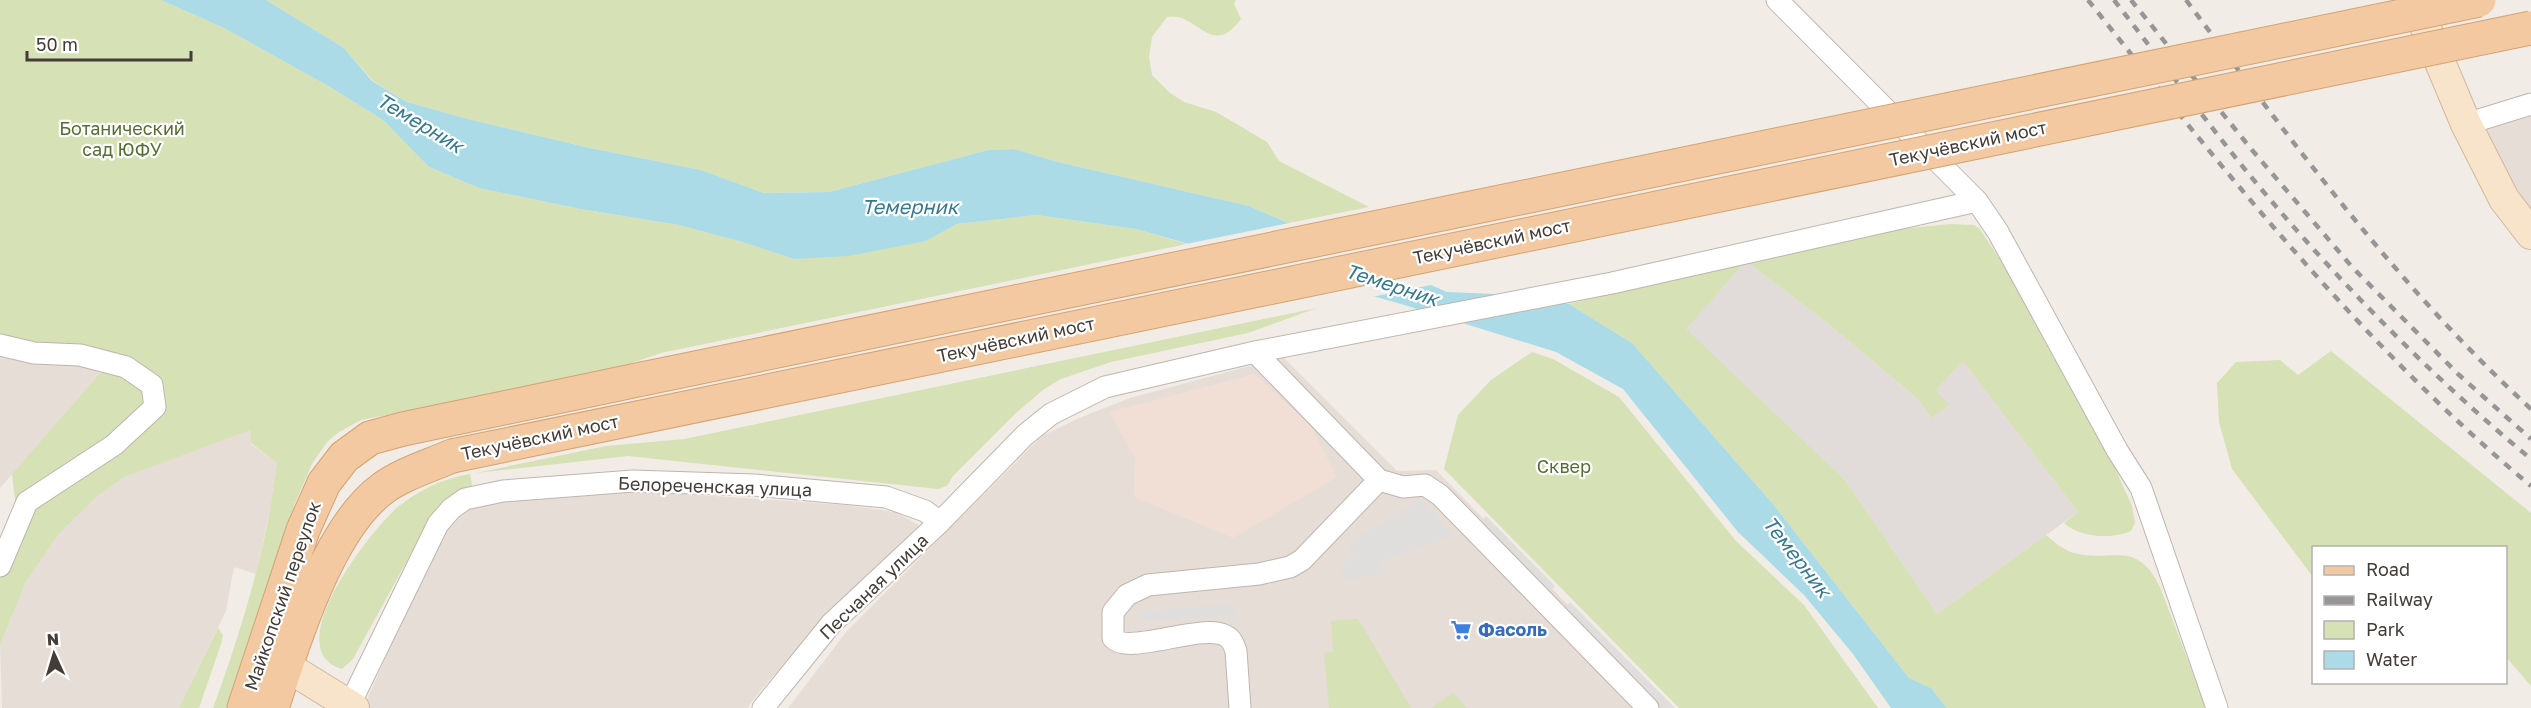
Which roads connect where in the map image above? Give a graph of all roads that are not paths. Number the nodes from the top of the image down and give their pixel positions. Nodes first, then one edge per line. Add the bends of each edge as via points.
1 (1777, 0) edge
2 (2415, 0) edge
3 (2479, 0) edge
4 (2531, 28) edge
5 (2531, 104) edge
6 (2466, 124) junction
7 (1977, 201) junction
8 (2531, 234) edge
9 (0, 345) edge
10 (1255, 352) junction
11 (444, 420) joint
12 (452, 456) joint
13 (1379, 480) junction
14 (940, 522) junction
15 (0, 566) edge
16 (286, 666) junction
17 (351, 707) edge
18 (244, 708) edge
19 (272, 708) edge
20 (763, 708) edge
21 (1240, 708) edge
22 (1648, 708) edge
23 (2217, 708) edge

1 - 7 street
2 - 6 street
3 - 11 main road, Текучёвский мост, bridge
4 - 12 main road, Текучёвский мост, bridge
5 - 6 street
6 - 8 street via 2504,199
7 - 10 street, Песчаная улица via 1612,283
7 - 23 street via 2141,488
9 - 15 street via 34,353 80,355 126,367 152,385 155,407 114,445 27,502
10 - 13 street
10 - 14 street, Песчаная улица via 1135,379 1076,399 1025,435
11 - 18 main road, Майкопский переулок via 370,438 344,457 324,483 303,530
12 - 16 main road, Майкопский переулок via 382,489 359,512 342,535 318,584
13 - 21 street via 1302,560 1290,567 1259,574 1148,585 1127,595 1113,612 1113,638 1122,644 1217,633 1226,636 1236,651
13 - 22 street via 1403,487 1425,485 1440,495
14 - 17 street, Белореченская улица via 925,511 886,496 754,484 633,481 503,491 465,499 438,524
14 - 20 street, Песчаная улица via 831,624
16 - 17 street
16 - 19 main road, Майкопский переулок

